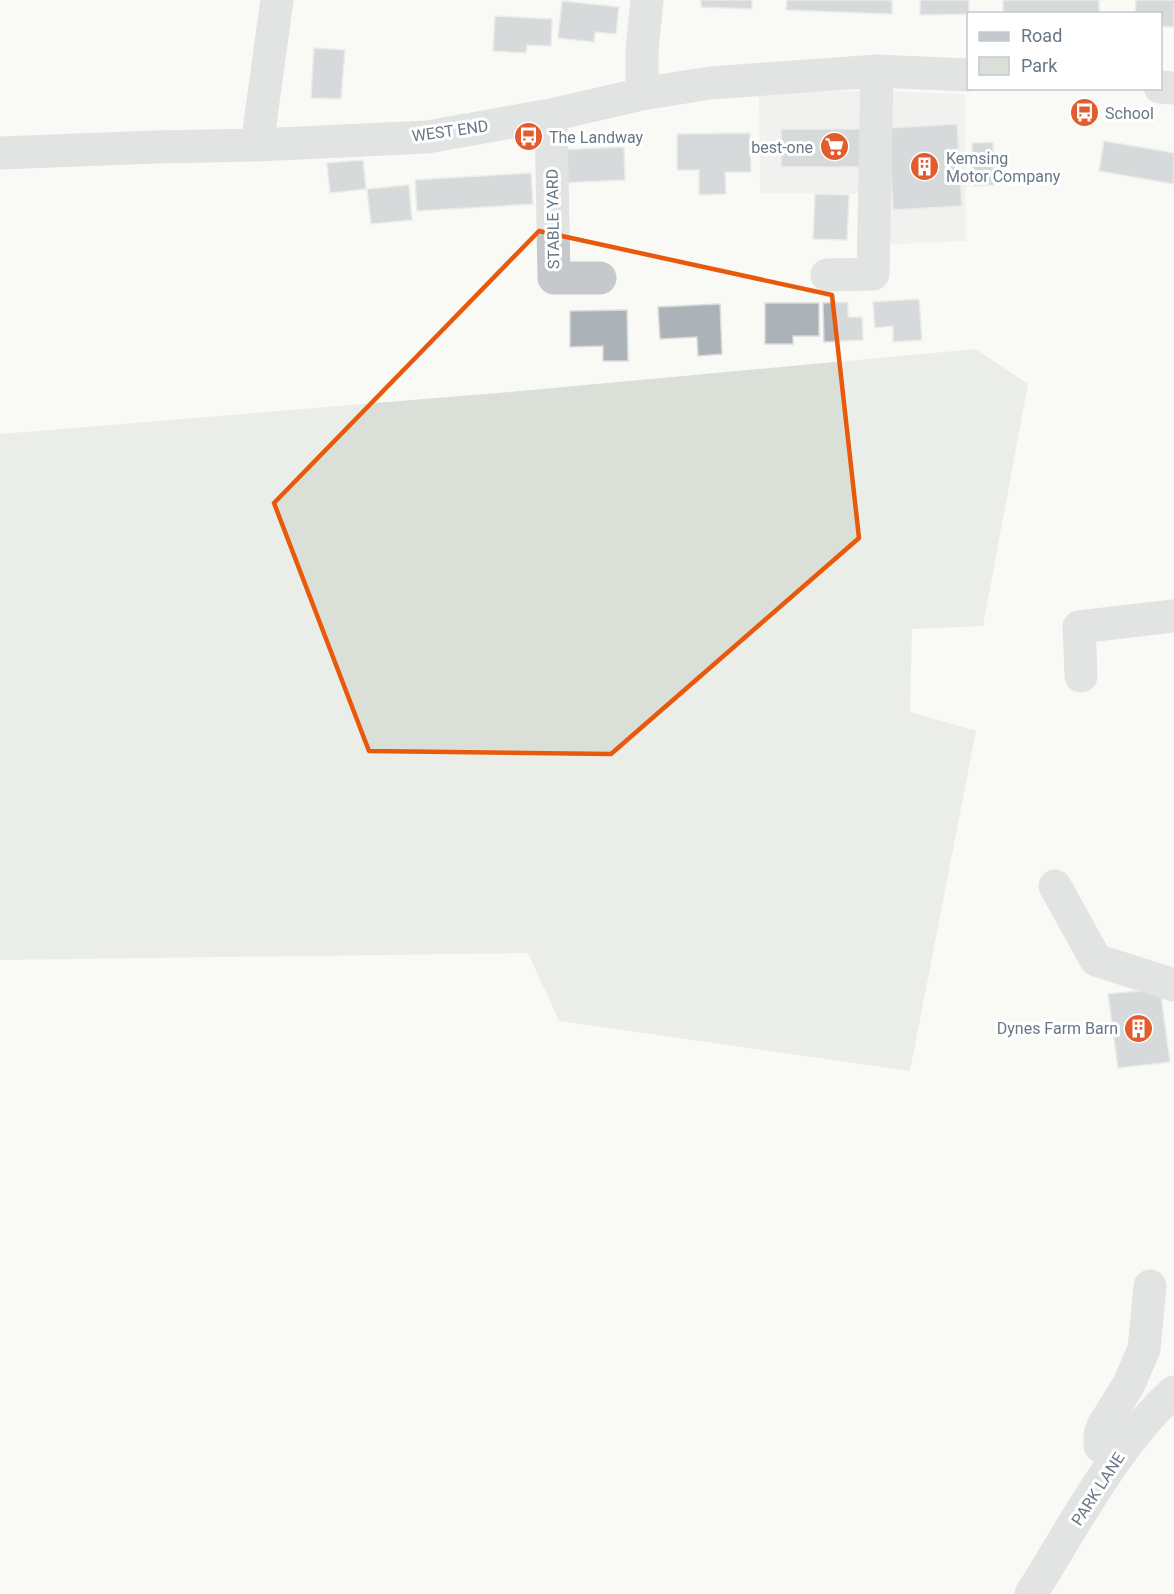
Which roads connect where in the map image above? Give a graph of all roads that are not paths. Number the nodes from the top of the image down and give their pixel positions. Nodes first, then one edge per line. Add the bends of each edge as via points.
1 (277, 0) edge
2 (647, 0) edge
3 (877, 71) junction
4 (967, 75) edge
5 (642, 94) junction
6 (551, 115) junction
7 (257, 145) junction
8 (0, 153) edge
9 (827, 275) dead end
10 (600, 278) dead end
11 (1174, 616) edge
12 (1080, 676) dead end
13 (1055, 886) dead end
14 (1174, 986) edge
15 (1150, 1286) dead end
16 (1174, 1392) edge
17 (1116, 1458) junction
18 (1031, 1594) edge

1 - 7 street
2 - 5 street
3 - 4 street, WEST END
3 - 5 street, WEST END via 710,83
3 - 9 street via 873,274
5 - 6 street, WEST END
6 - 7 street, WEST END via 427,137
6 - 10 street, STABLE YARD via 555,278
7 - 8 street, WEST END
11 - 12 street via 1079,627
13 - 14 street via 1096,960
15 - 17 street via 1144,1349 1100,1434 1100,1446
16 - 17 street, PARK LANE
17 - 18 street, PARK LANE

